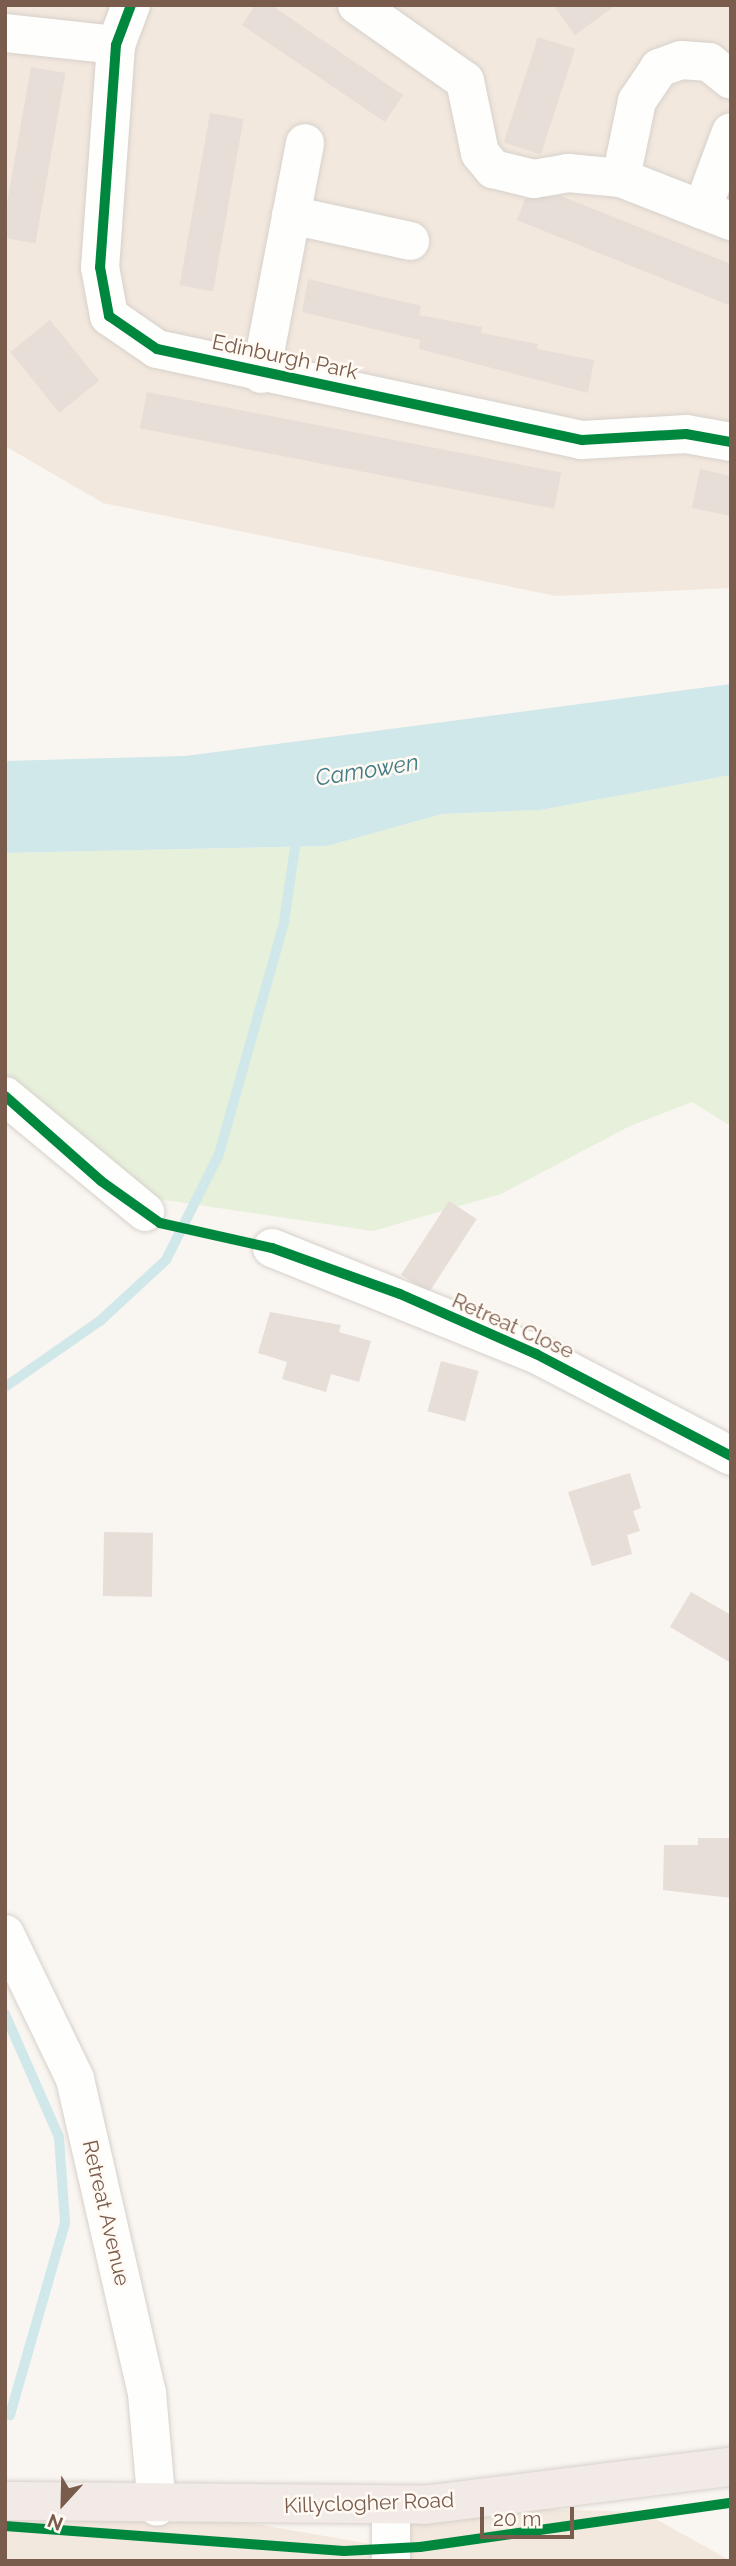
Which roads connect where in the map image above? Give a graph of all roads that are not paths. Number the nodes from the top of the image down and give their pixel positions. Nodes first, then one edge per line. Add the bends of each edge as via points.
1 (131, 5) edge
2 (357, 5) edge
3 (5, 33) edge
4 (116, 45) junction
5 (731, 80) edge
6 (731, 132) edge
7 (305, 143) dead end
8 (621, 178) junction
9 (291, 215) junction
10 (716, 215) edge
11 (410, 241) dead end
12 (261, 374) junction
13 (731, 442) edge
14 (5, 1096) edge
15 (145, 1212) dead end
16 (272, 1248) dead end
17 (731, 1456) edge
18 (5, 1934) edge
19 (731, 2467) edge
20 (5, 2501) edge
21 (391, 2505) junction
22 (157, 2507) junction
23 (391, 2561) edge

1 - 4 street, Edinburgh Park
2 - 8 street via 465,81 480,153 493,169 534,179 568,173
3 - 4 street
4 - 12 street, Edinburgh Park via 100,267 109,316 157,349
5 - 8 street via 709,62 681,60 659,68 637,101
6 - 10 street
7 - 9 street
8 - 10 street
9 - 11 street
9 - 12 street
12 - 13 street, Edinburgh Park via 582,440 686,434
14 - 15 street
16 - 17 street, Retreat Close via 536,1354
18 - 22 street, Retreat Avenue via 75,2079 147,2393
19 - 21 highway, Killyclogher Road
20 - 22 highway, Killyclogher Road
21 - 22 highway, Killyclogher Road
21 - 23 street

